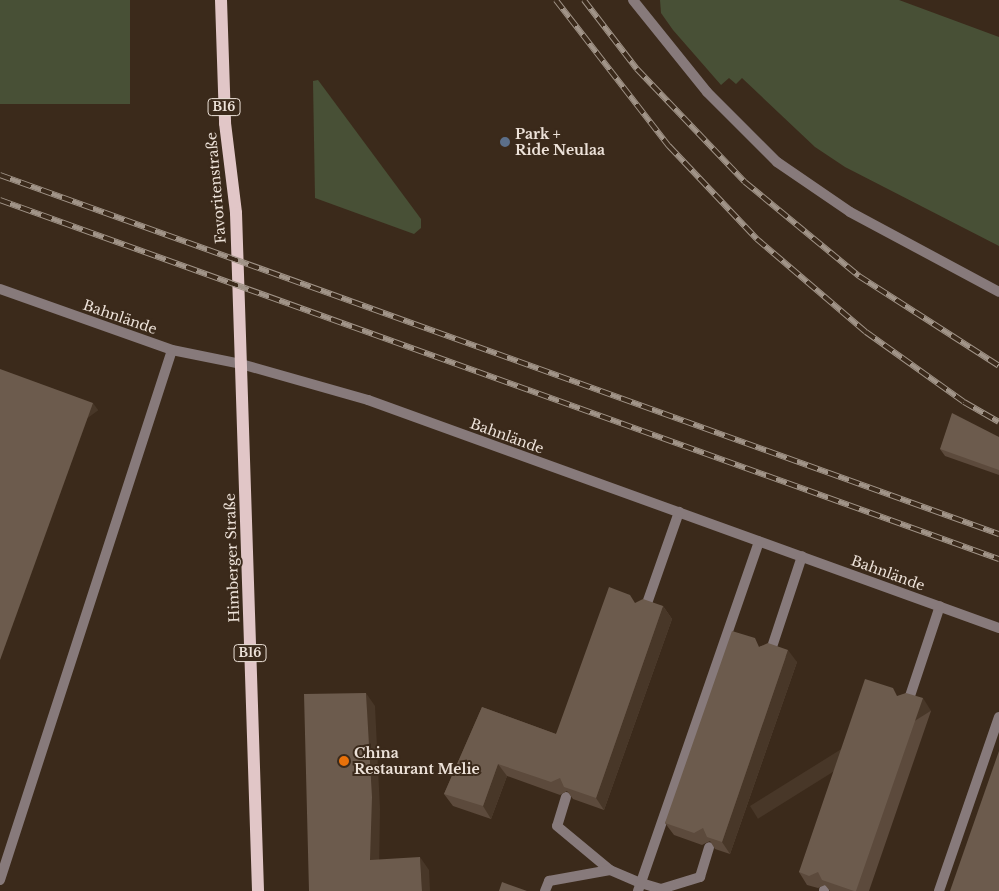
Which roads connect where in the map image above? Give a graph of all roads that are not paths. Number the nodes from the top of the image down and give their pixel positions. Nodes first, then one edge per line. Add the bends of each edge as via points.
1 (221, 0) edge
2 (632, 0) edge
3 (238, 284) joint
4 (0, 289) edge
5 (999, 292) edge
6 (172, 350) junction
7 (241, 364) junction
8 (679, 512) junction
9 (759, 541) junction
10 (802, 556) junction
11 (940, 606) junction
12 (645, 609) edge
13 (999, 628) edge
14 (770, 653) edge
15 (908, 702) edge
16 (999, 717) edge
17 (566, 797) edge
18 (709, 847) edge
19 (610, 870) junction
20 (0, 880) edge
21 (640, 887) edge
22 (661, 890) edge
23 (258, 891) edge
24 (546, 891) edge
25 (939, 891) edge

1 - 3 main road, Favoritenstraße / B16 via 223,82 236,213
2 - 5 street via 707,92 777,162 850,212
3 - 7 main road, Himberger Straße / B16
4 - 6 street, Bahnlände
6 - 7 street, Bahnlände
6 - 20 street
7 - 8 street, Bahnlände via 368,400
7 - 23 main road, Himberger Straße / B16
8 - 9 street, Bahnlände
8 - 12 street
9 - 10 street, Bahnlände
9 - 21 street
10 - 11 street, Bahnlände
10 - 14 street
11 - 13 street, Bahnlände
11 - 15 street
16 - 25 street
17 - 19 street via 557,826
18 - 22 street via 700,877
19 - 21 street
19 - 24 street via 549,882
21 - 22 street

